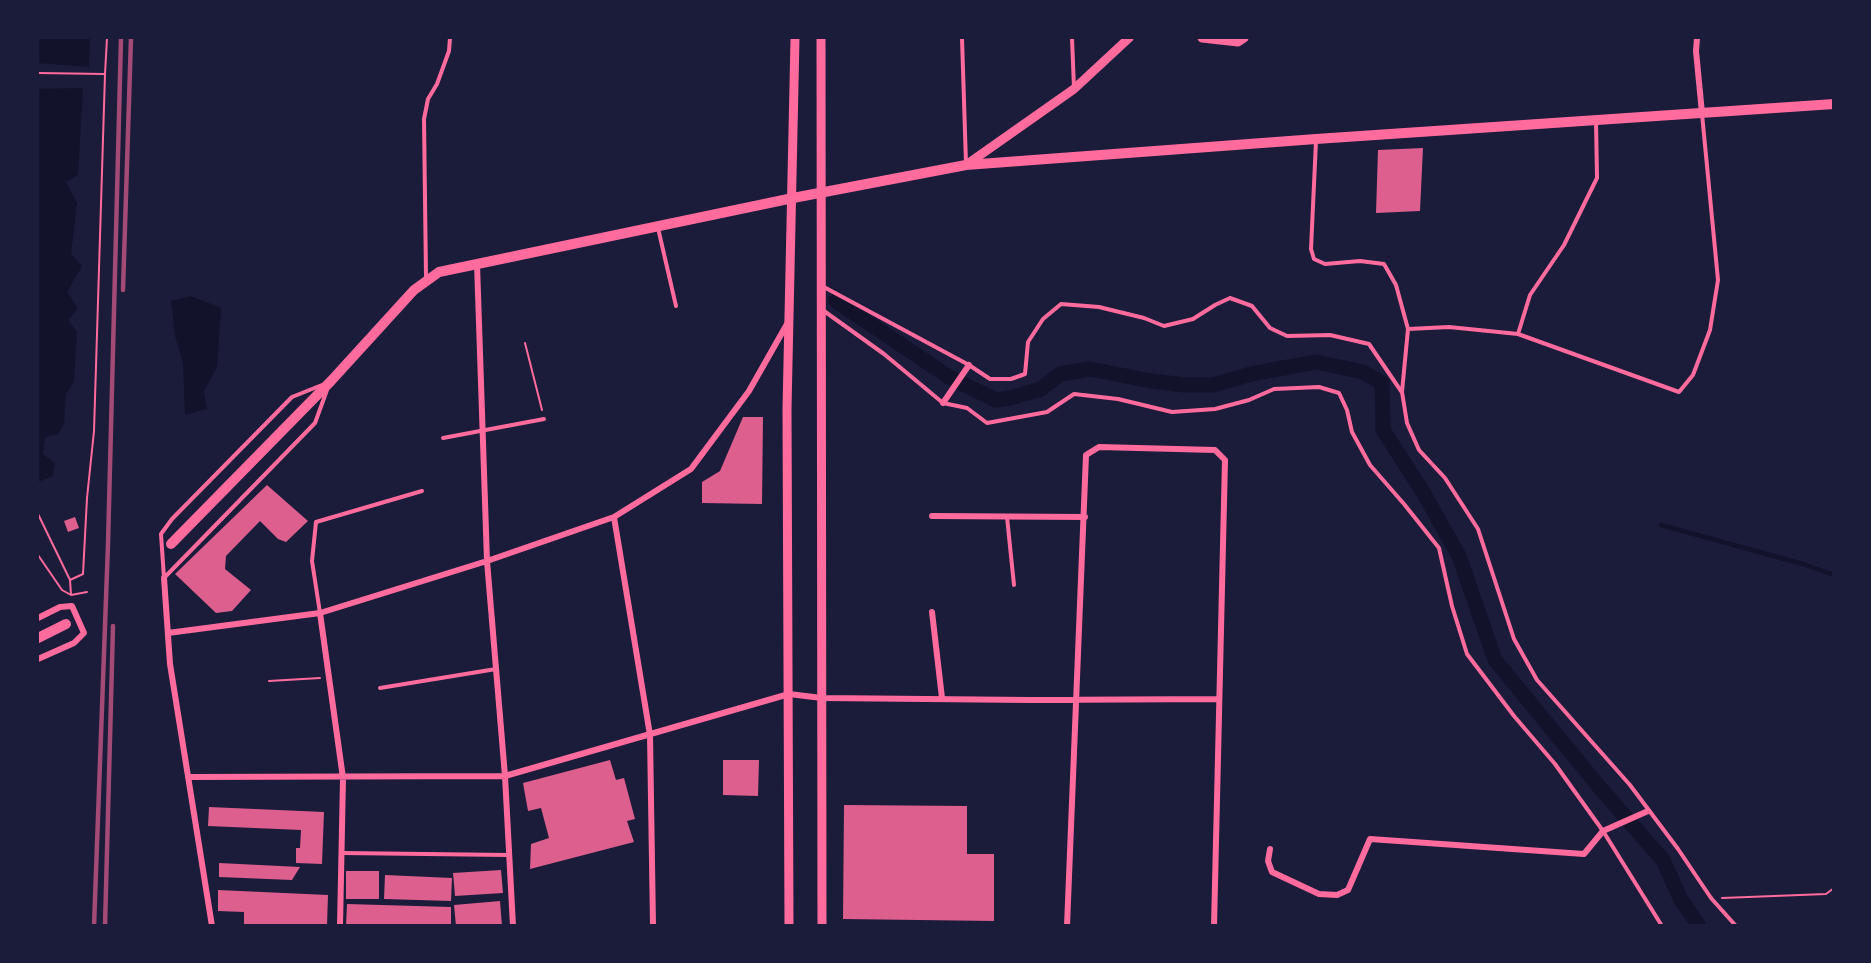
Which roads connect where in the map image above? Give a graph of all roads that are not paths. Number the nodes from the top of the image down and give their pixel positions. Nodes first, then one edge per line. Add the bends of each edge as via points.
1 (450, 38) edge
2 (795, 38) edge
3 (821, 38) edge
4 (962, 38) edge
5 (1072, 38) edge
6 (1129, 38) edge
7 (1202, 38) edge
8 (1244, 38) edge
9 (1697, 38) edge
10 (1074, 89) junction
11 (1833, 104) edge
12 (1702, 113) junction
13 (1596, 120) junction
14 (1316, 139) junction
15 (966, 165) junction
16 (821, 193) junction
17 (793, 198) junction
18 (658, 228) junction
19 (477, 264) junction
20 (426, 281) junction
21 (822, 286) junction
22 (676, 306) dead end
23 (823, 310) junction
24 (791, 318) junction
25 (1408, 329) junction
26 (1518, 334) junction
27 (969, 365) junction
28 (331, 381) junction
29 (1402, 392) junction
30 (943, 403) junction
31 (544, 419) road end
32 (483, 430) junction
33 (443, 438) dead end
34 (422, 491) dead end
35 (932, 516) dead end
36 (614, 517) junction
37 (1007, 517) junction
38 (1085, 517) junction
39 (171, 544) dead end
40 (487, 561) junction
41 (164, 578) junction
42 (1014, 585) dead end
43 (932, 612) dead end
44 (320, 613) junction
45 (38, 618) edge
46 (66, 624) dead end
47 (168, 633) junction
48 (38, 638) edge
49 (38, 659) edge
50 (496, 669) junction
51 (380, 688) dead end
52 (789, 694) junction
53 (822, 698) junction
54 (942, 698) junction
55 (1077, 699) junction
56 (1219, 699) junction
57 (650, 735) junction
58 (505, 776) junction
59 (188, 777) junction
60 (343, 778) junction
61 (1648, 811) junction
62 (1603, 831) junction
63 (1270, 849) dead end
64 (341, 853) junction
65 (509, 855) junction
66 (212, 926) edge
67 (340, 926) edge
68 (513, 926) edge
69 (653, 926) edge
70 (789, 926) edge
71 (822, 926) edge
72 (1067, 926) edge
73 (1214, 926) edge
74 (1662, 926) edge
75 (1736, 926) edge

1 - 20 lane via 449,51 428,99 424,119
2 - 17 street
3 - 16 street
4 - 15 lane
5 - 10 lane
6 - 10 street
7 - 8 street via 1238,42
9 - 12 street
10 - 15 street
11 - 12 main road
12 - 13 main road
12 - 26 lane via 1718,279 1710,330 1693,375 1679,392
13 - 14 main road
13 - 26 lane via 1598,178 1564,245 1530,295
14 - 15 main road
14 - 25 lane via 1311,249 1314,259 1325,264 1384,264 1396,285
15 - 16 main road
16 - 17 main road
16 - 21 street
17 - 18 main road
17 - 24 street
18 - 19 main road
18 - 22 lane
19 - 20 main road via 439,272
19 - 32 street
20 - 28 main road
21 - 23 street
21 - 27 lane
23 - 30 lane
23 - 53 street
24 - 36 street via 749,391 691,469
24 - 52 street
25 - 26 lane via 1449,327
25 - 29 lane
27 - 29 lane via 990,379 1025,374 1028,342 1043,319 1061,304 1099,307 1164,326 1192,319 1230,298 1252,306 1270,328 1287,336 1330,335 1369,344
27 - 30 street
28 - 39 main road
28 - 41 lane via 315,423
28 - 41 lane via 292,397 171,519 161,534
29 - 61 lane via 1407,423 1419,450 1445,478 1478,529 1514,639 1537,680 1630,785
30 - 62 lane via 967,408 987,423 1047,412 1074,394 1118,399 1172,412 1215,409 1274,389 1319,387 1339,393 1352,432 1370,465 1439,548 1467,654
31 - 32 lane
32 - 33 lane
32 - 40 street
34 - 44 lane via 316,522 312,561
35 - 37 street
36 - 40 street
36 - 57 street
37 - 38 street
37 - 42 lane
38 - 55 street
38 - 56 street via 1086,455 1099,447 1215,450 1225,460
40 - 44 street
40 - 50 street
41 - 47 street
43 - 54 street
44 - 47 street
44 - 60 street
45 - 49 street via 60,607 72,606 84,633 74,643
46 - 48 main road
47 - 59 street
50 - 51 lane
50 - 58 street
52 - 53 street
52 - 57 street
52 - 70 street
53 - 54 street
53 - 71 street
54 - 55 street
55 - 56 street
55 - 72 street
56 - 73 street
57 - 58 street
57 - 69 street
58 - 60 street
58 - 65 street
59 - 60 street
59 - 66 street
60 - 64 street
61 - 62 street
61 - 75 lane
62 - 63 street via 1584,854 1370,839 1348,890 1337,895 1319,894 1272,872 1268,861
62 - 74 lane
64 - 65 lane
64 - 67 street
65 - 68 street

